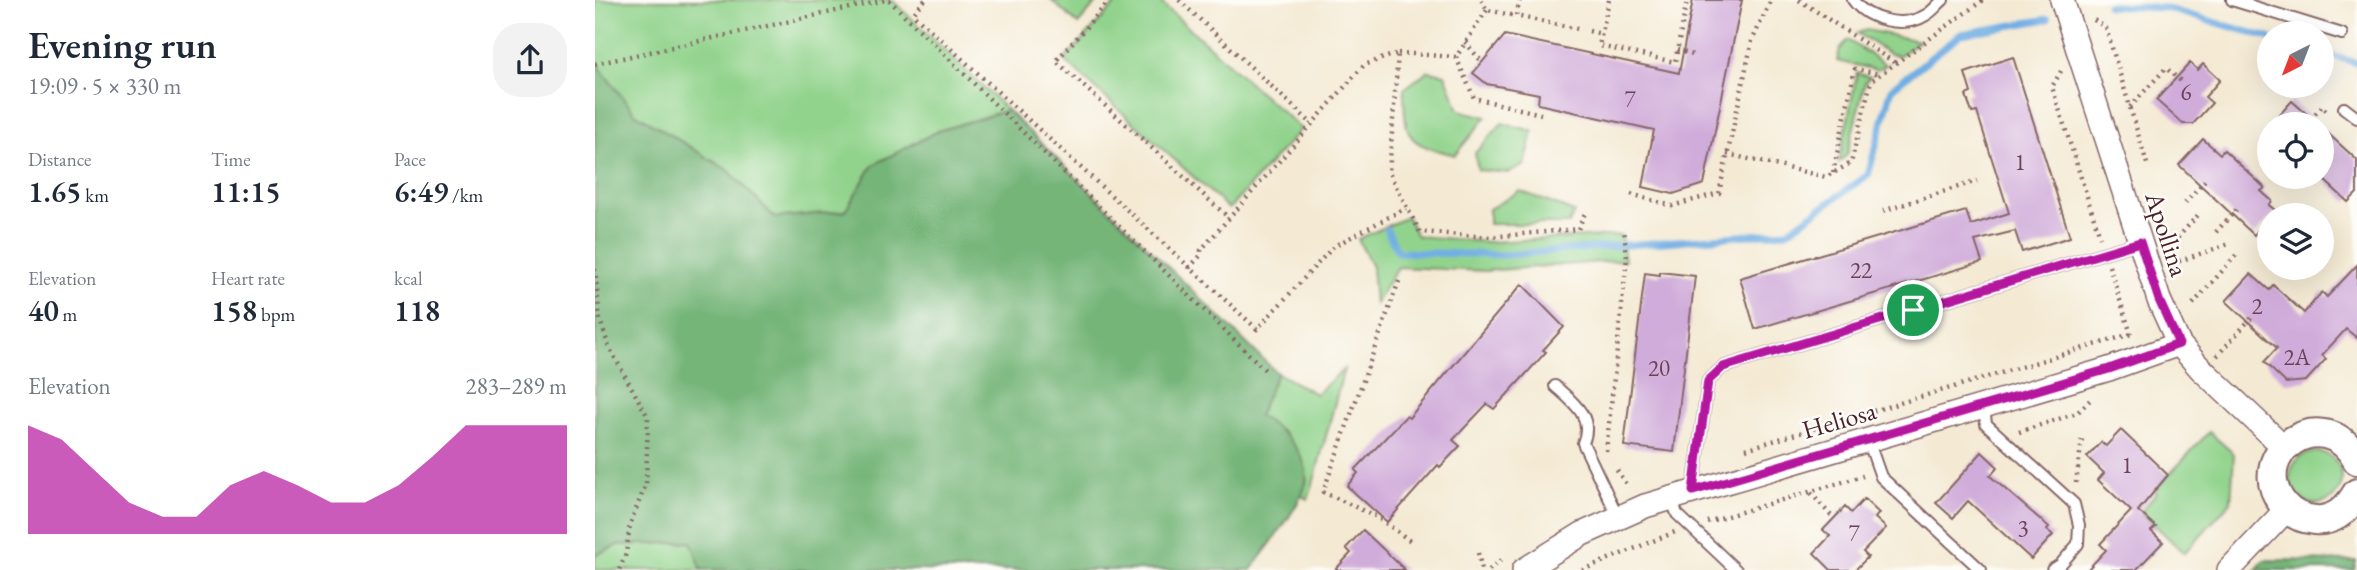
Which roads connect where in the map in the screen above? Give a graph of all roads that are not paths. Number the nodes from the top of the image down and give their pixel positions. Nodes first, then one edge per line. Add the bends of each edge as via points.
1 (1853, 0) edge
2 (1943, 0) edge
3 (2062, 0) edge
4 (2232, 0) edge
5 (2343, 34) dead end
6 (2344, 108) road end
7 (2357, 118) edge
8 (2140, 242) junction
9 (2179, 344) junction
10 (1555, 386) dead end
11 (1984, 406) junction
12 (1868, 440) junction
13 (2354, 446) edge
14 (2284, 447) junction
15 (1693, 491) junction
16 (1671, 498) junction
17 (2354, 504) edge
18 (2287, 509) junction
19 (1618, 517) junction
20 (1524, 570) edge
21 (1736, 570) edge
22 (1980, 570) edge
23 (2052, 570) edge
24 (2229, 570) edge

1 - 2 lane via 1859,9 1890,22 1924,17
3 - 8 street, Apollina
4 - 5 lane
6 - 7 lane
8 - 9 street, Apollina
8 - 15 lane via 1723,367 1708,381
9 - 11 street, Heliosa
9 - 14 street, Apollina
10 - 19 lane via 1584,414 1588,430 1583,443
11 - 12 street, Heliosa
11 - 23 lane via 1986,424 2074,504 2078,544
12 - 15 street, Heliosa
12 - 22 lane via 1881,477
13 - 14 street via 2315,433
14 - 18 street via 2275,462 2273,479 2277,496
15 - 16 street, Heliosa
16 - 19 street, Heliosa
16 - 21 lane via 1677,514
17 - 18 street via 2319,521
18 - 24 street
19 - 20 street, Heliosa

